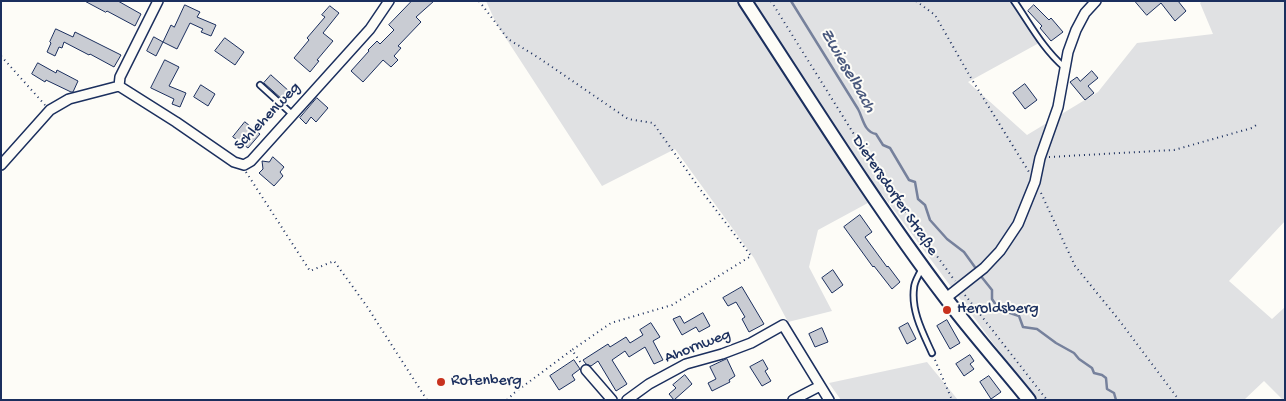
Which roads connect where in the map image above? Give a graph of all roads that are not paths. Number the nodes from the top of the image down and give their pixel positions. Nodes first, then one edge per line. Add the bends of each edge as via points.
1 (158, 1) edge
2 (390, 1) edge
3 (745, 1) edge
4 (1014, 1) edge
5 (1096, 1) edge
6 (1066, 68) junction
7 (260, 85) dead end
8 (119, 86) junction
9 (293, 115) junction
10 (1, 165) edge
11 (922, 266) junction
12 (946, 298) junction
13 (932, 353) road end
14 (586, 370) road end
15 (820, 386) junction
16 (612, 400) edge
17 (627, 400) edge
18 (793, 400) edge
19 (829, 400) edge
20 (1029, 400) edge

1 - 8 street via 120,77
2 - 9 street, Schlehenweg via 370,29
3 - 11 street, Dietersdorfer Straße
4 - 6 lane via 1045,48
5 - 6 street via 1076,30
6 - 12 street via 1058,107 1035,182 1018,224 984,268
7 - 9 lane
8 - 9 street, Schlehenweg via 234,162 244,165
8 - 10 street via 69,99 50,110
11 - 12 street, Dietersdorfer Straße
11 - 13 lane via 914,287 914,309
12 - 20 street, Dietersdorfer Straße
14 - 16 street
15 - 17 street, Ahornweg via 783,325 751,343 686,364
15 - 18 street
15 - 19 street

